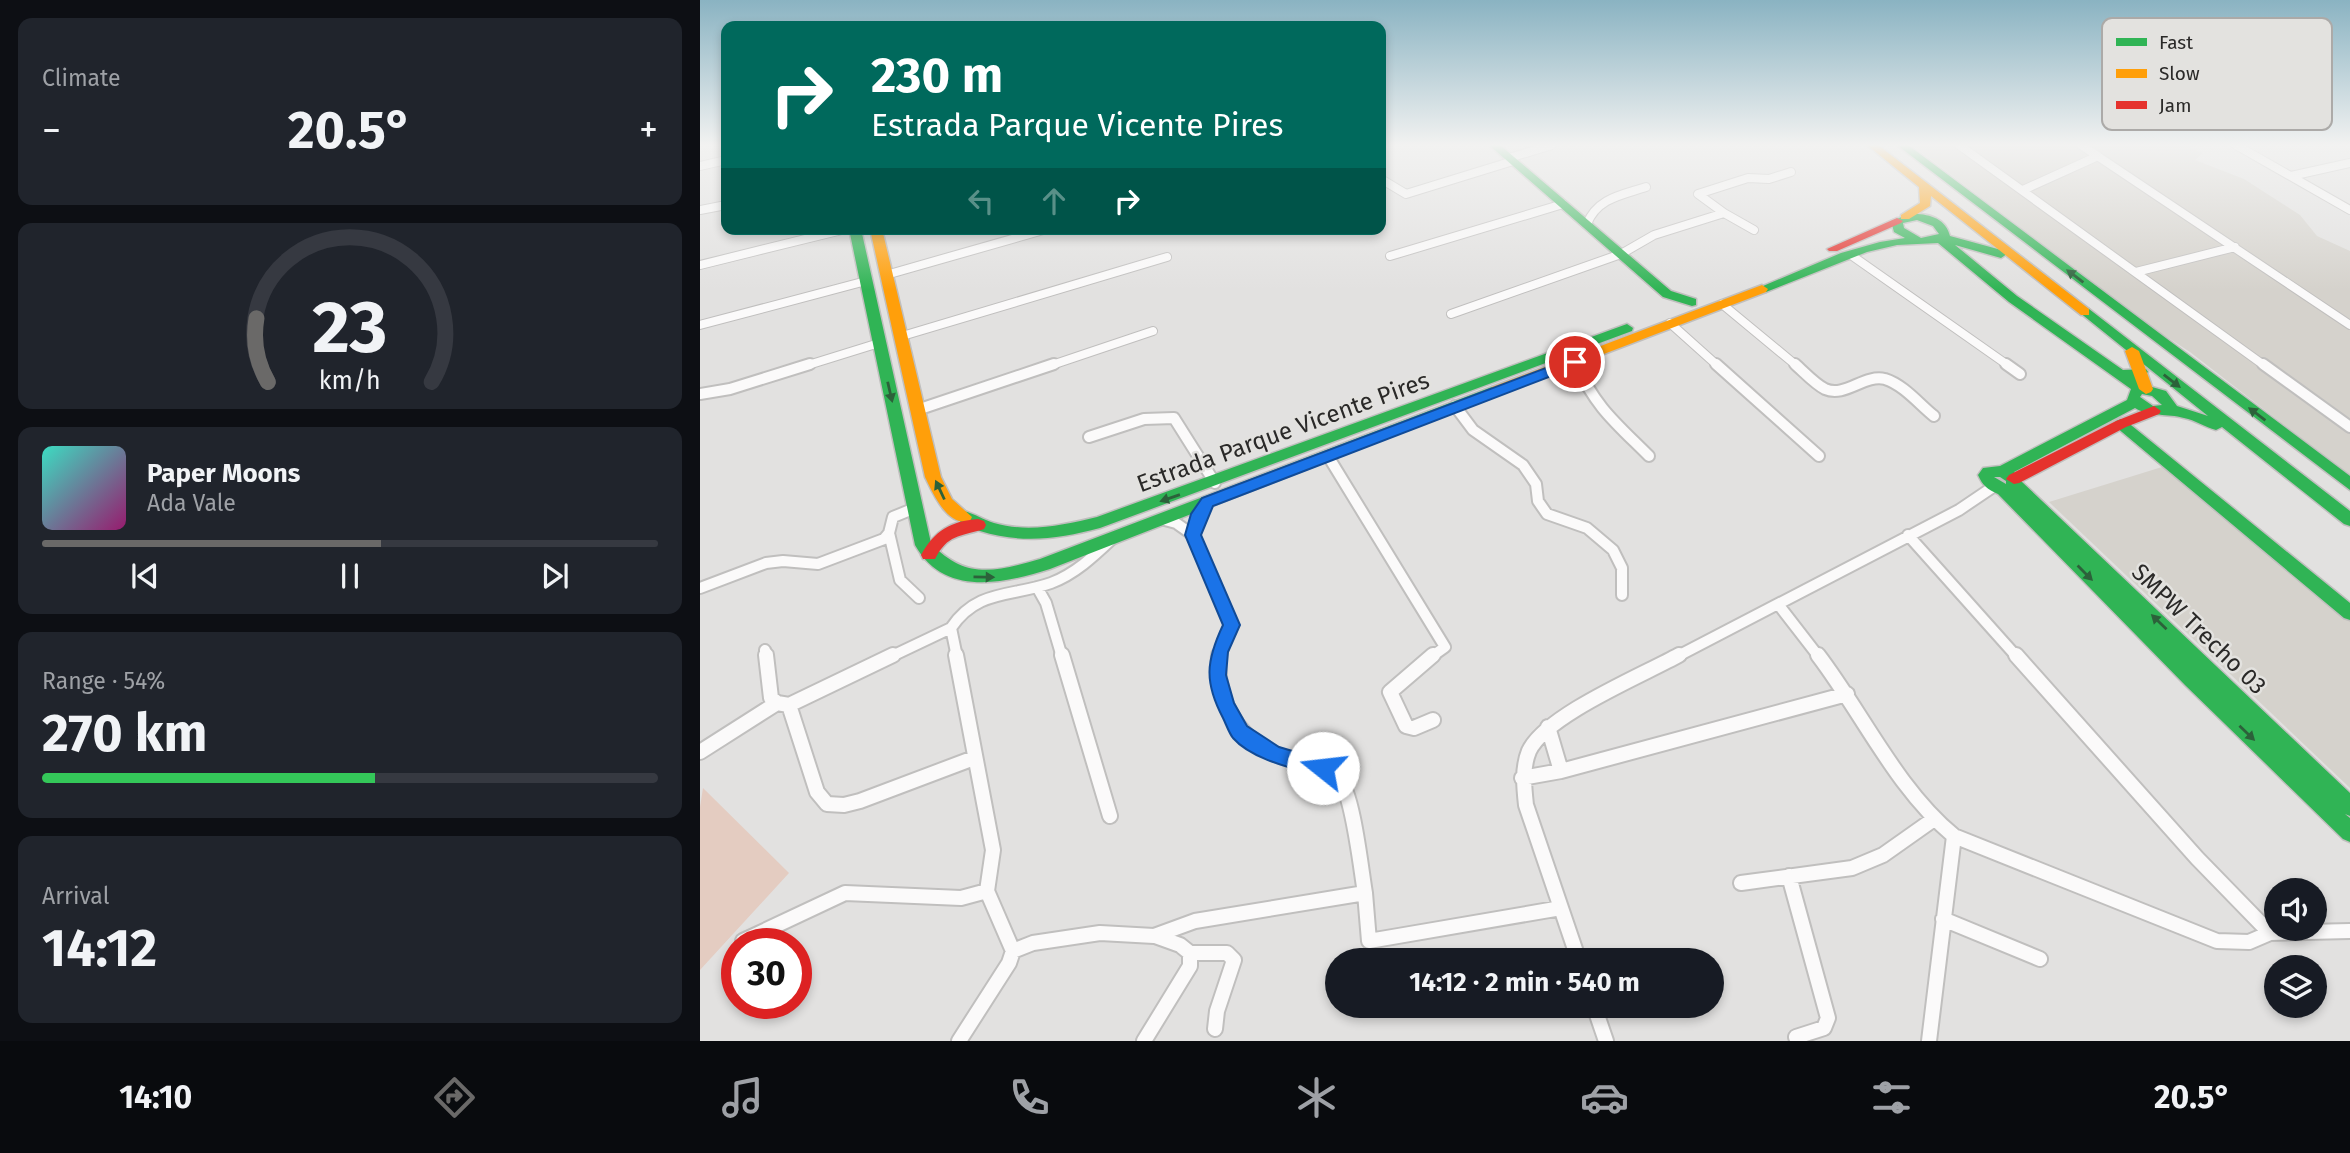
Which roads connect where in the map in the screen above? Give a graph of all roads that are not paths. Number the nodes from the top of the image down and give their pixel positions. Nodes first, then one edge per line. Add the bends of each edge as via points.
1 (1551, 194) edge
2 (1627, 194) edge
3 (1699, 194) edge
4 (1927, 194) edge
5 (1934, 194) edge
6 (1966, 194) edge
7 (2028, 194) edge
8 (2155, 194) edge
9 (2321, 194) edge
10 (1563, 204) junction
11 (721, 206) edge
12 (2350, 210) edge
13 (700, 211) edge
14 (1724, 213) junction
15 (1901, 219) junction
16 (1587, 224) junction
17 (1755, 230) dead end
18 (822, 235) edge
19 (856, 235) edge
20 (877, 235) edge
21 (1026, 235) edge
22 (1942, 238) junction
23 (1920, 241) junction
24 (2235, 247) junction
25 (1621, 254) junction
26 (1956, 254) junction
27 (1851, 255) junction
28 (1390, 256) dead end
29 (1167, 257) dead end
30 (700, 265) edge
31 (2023, 266) junction
32 (2136, 272) junction
33 (886, 275) junction
34 (866, 281) junction
35 (2097, 293) junction
36 (1667, 294) junction
37 (2060, 294) junction
38 (1692, 302) junction
39 (1722, 304) junction
40 (1451, 314) dead end
41 (1670, 317) junction
42 (700, 325) edge
43 (2350, 325) edge
44 (1153, 331) dead end
45 (899, 337) junction
46 (879, 344) junction
47 (2131, 349) junction
48 (1575, 362) junction
49 (2114, 370) junction
50 (2141, 372) junction
51 (2020, 374) dead end
52 (1487, 388) junction
53 (2139, 393) junction
54 (700, 394) edge
55 (1455, 406) junction
56 (916, 410) junction
57 (2161, 410) junction
58 (1934, 416) dead end
59 (2121, 424) junction
60 (2350, 427) edge
61 (2282, 433) junction
62 (1089, 437) dead end
63 (2263, 451) junction
64 (1328, 456) junction
65 (1649, 456) dead end
66 (1819, 456) dead end
67 (2350, 476) edge
68 (2005, 482) junction
69 (1215, 483) junction
70 (2350, 484) edge
71 (1208, 502) junction
72 (915, 508) junction
73 (1161, 519) junction
74 (2350, 520) edge
75 (978, 525) junction
76 (889, 533) junction
77 (1043, 534) junction
78 (1193, 535) junction
79 (1908, 535) junction
80 (1114, 537) junction
81 (2076, 542) junction
82 (2059, 547) junction
83 (929, 555) junction
84 (1044, 564) junction
85 (1037, 587) junction
86 (700, 588) edge
87 (1622, 595) dead end
88 (919, 598) dead end
89 (1778, 604) junction
90 (2350, 612) edge
91 (951, 628) junction
92 (765, 650) dead end
93 (2208, 669) junction
94 (2191, 679) junction
95 (1847, 694) junction
96 (783, 704) junction
97 (1433, 720) dead end
98 (1548, 727) junction
99 (700, 752) edge
100 (974, 758) junction
101 (1561, 771) junction
102 (2318, 776) junction
103 (1522, 778) junction
104 (2298, 783) junction
105 (2350, 806) edge
106 (1110, 816) dead end
107 (1934, 819) junction
108 (2350, 832) edge
109 (1954, 836) junction
110 (1789, 876) junction
111 (1741, 883) dead end
112 (987, 891) junction
113 (1364, 893) junction
114 (1561, 908) junction
115 (1943, 919) junction
116 (2264, 927) edge
117 (771, 928) edge
118 (2350, 931) edge
119 (2327, 932) edge
120 (1154, 936) junction
121 (2264, 936) edge
122 (1575, 948) edge
123 (1013, 951) junction
124 (1190, 953) junction
125 (2040, 959) dead end
126 (1598, 1018) edge
127 (1216, 1028) dead end
128 (1796, 1037) dead end
129 (958, 1041) edge
130 (1144, 1041) edge
131 (1606, 1041) edge
132 (1929, 1041) edge

1 - 10 main road
2 - 16 street via 1599,203
3 - 14 street
4 - 15 main road via 1926,204
5 - 31 main road
35 -> 6 main road
7 - 32 street
8 - 24 street
9 - 12 street
10 - 16 main road
10 - 28 street
11 - 13 street
14 - 17 street
14 - 25 street via 1654,235
15 - 22 main road via 1933,220 1943,229
15 - 23 main road via 1898,230
15 - 38 main road, Estrada Parque Vicente Pires
16 - 25 main road
18 - 30 street
19 - 34 main road
20 - 33 main road, Estrada Parque Vicente Pires
21 - 33 street
22 - 23 main road, Estrada Parque Vicente Pires
22 - 26 main road
22 - 31 main road via 1987,249
23 - 26 main road
23 - 27 main road, Estrada Parque Vicente Pires via 1896,242
24 - 32 street
24 - 43 street
25 - 36 main road
25 - 40 street
26 - 49 main road
27 - 39 main road, Estrada Parque Vicente Pires
27 - 51 street
29 - 45 street
31 - 37 main road
32 - 60 street
33 - 45 main road, Estrada Parque Vicente Pires
34 - 42 street
34 - 46 main road
35 - 37 main road via 2096,300 2079,304
61 -> 35 main road
36 - 38 main road
36 - 41 main road via 1672,305
37 - 47 main road
38 - 41 main road, Estrada Parque Vicente Pires
39 - 41 main road, Estrada Parque Vicente Pires
39 - 58 street via 1825,389 1842,391 1883,378
41 - 48 main road, Estrada Parque Vicente Pires
41 - 52 main road, Estrada Parque Vicente Pires
41 - 66 street
44 - 56 street
45 - 56 main road, Estrada Parque Vicente Pires
46 - 54 street
46 -> 72 main road
47 - 50 main road
47 -> 63 main road
48 - 52 main road, Estrada Parque Vicente Pires
48 - 65 street via 1599,407
49 - 50 main road via 2134,376
49 - 53 main road
50 - 53 main road
52 - 55 main road, Estrada Parque Vicente Pires
52 - 69 main road, Estrada Parque Vicente Pires
53 - 57 main road via 2165,397 2170,404
53 - 68 main road
55 - 64 main road, Estrada Parque Vicente Pires
55 - 87 street via 1473,430 1523,465 1547,514 1587,528 1612,550 1622,568
75 -> 56 main road, Estrada Parque Vicente Pires via 957,513 940,495
57 - 59 main road
57 - 63 main road via 2208,421
59 - 68 main road
59 - 90 main road
61 - 67 main road
61 - 70 main road
62 - 69 street via 1169,416
63 - 74 main road
64 - 71 main road, Estrada Parque Vicente Pires
64 - 97 street via 1445,647 1390,692 1406,726 1414,728
68 - 79 street
68 - 81 main road, SMPW Trecho 03
68 - 82 main road
69 -> 77 main road, Estrada Parque Vicente Pires via 1099,522
71 - 73 main road, Estrada Parque Vicente Pires
71 - 78 street
72 - 76 street via 893,517
72 - 83 main road via 919,534
73 - 78 street
73 - 80 main road, Estrada Parque Vicente Pires
75 - 77 main road, Estrada Parque Vicente Pires
75 - 83 main road via 946,533
76 - 86 street via 878,542 827,561 766,563
76 - 88 street via 900,580
77 - 84 main road via 1050,551
78 - 113 street via 1232,625 1219,652 1217,675 1225,704 1240,732 1274,754 1323,768 1340,781 1349,805
79 - 89 street
79 - 116 street
80 - 84 main road, Estrada Parque Vicente Pires
80 - 85 street via 1086,564
81 - 82 main road
93 -> 81 main road, SMPW Trecho 03
82 -> 94 main road
83 -> 84 main road, Estrada Parque Vicente Pires via 938,566 953,572 989,578
85 - 91 street via 974,601 958,613
85 - 106 street via 1046,603
89 - 95 street
89 - 98 street
91 - 96 street
91 - 100 street
92 - 96 street via 771,698
93 - 94 main road
93 - 102 main road, SMPW Trecho 03
94 -> 104 main road
95 - 101 street
95 - 107 street
96 - 99 street
96 - 100 street via 817,792 823,802 835,806 894,790
98 - 101 street
98 - 103 street via 1534,741
100 - 112 street via 993,850
101 - 103 street
102 - 104 main road
102 - 105 main road, SMPW Trecho 03
103 - 114 street via 1526,805
104 - 108 main road
107 - 109 street
107 - 110 street via 1864,865
109 - 115 street
109 - 121 street via 2217,941 2249,942
110 - 111 street
110 - 128 street via 1828,1018 1824,1028
112 - 117 street via 961,898 845,893
112 - 123 street
113 - 114 street via 1369,941
113 - 120 street via 1195,921
114 - 122 street
115 - 125 street
115 - 132 street
118 - 119 street
120 - 123 street via 1100,933 1033,943
120 - 124 street
123 - 129 street
124 - 127 street via 1227,953 1234,960 1215,1013
124 - 130 street via 1190,966 1181,984
126 - 131 street

